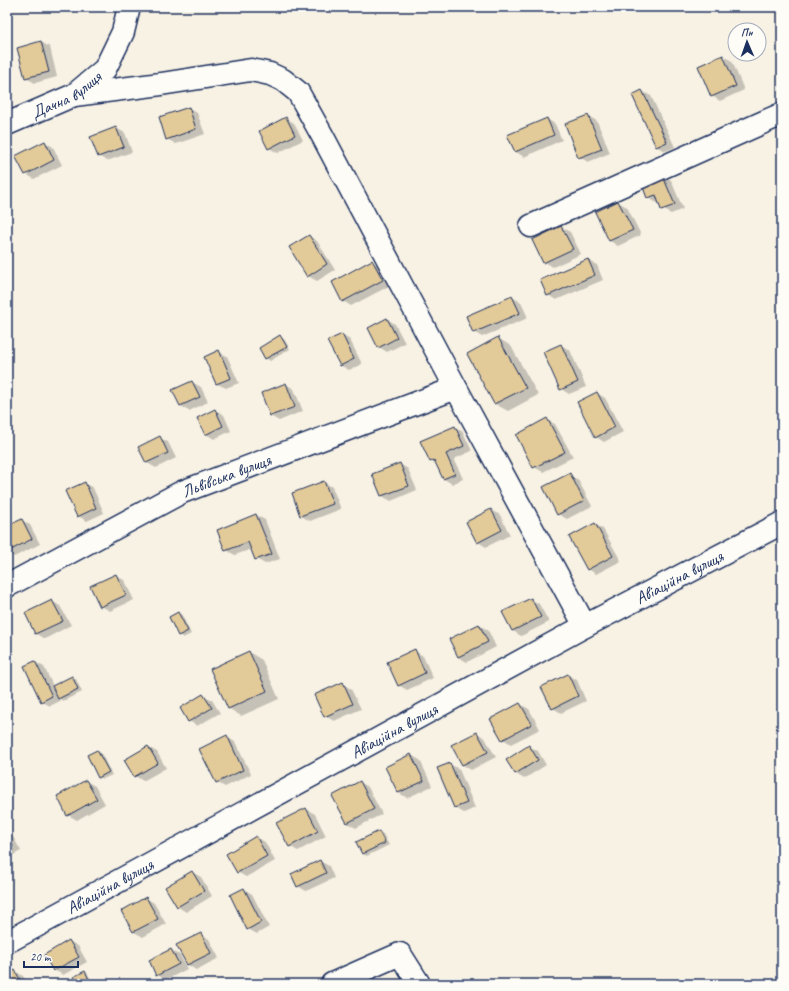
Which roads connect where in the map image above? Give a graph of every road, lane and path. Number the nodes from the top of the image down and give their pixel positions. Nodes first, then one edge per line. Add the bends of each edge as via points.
1 (129, 7) edge
2 (74, 95) junction
3 (782, 114) edge
4 (7, 124) edge
5 (531, 226) dead end
6 (456, 388) junction
7 (782, 523) edge
8 (7, 586) edge
9 (585, 626) junction
10 (7, 942) edge
11 (332, 984) edge
12 (419, 984) edge

1 - 2 street, Дачна вулиця via 123,32 105,69
2 - 4 street, Дачна вулиця
2 - 6 street via 252,70 283,80 298,92
3 - 5 street
6 - 8 street, Львівська вулиця via 182,492
6 - 9 street
7 - 9 street, Авіаційна вулиця
9 - 10 street, Авіаційна вулиця
11 - 12 street via 400,954

